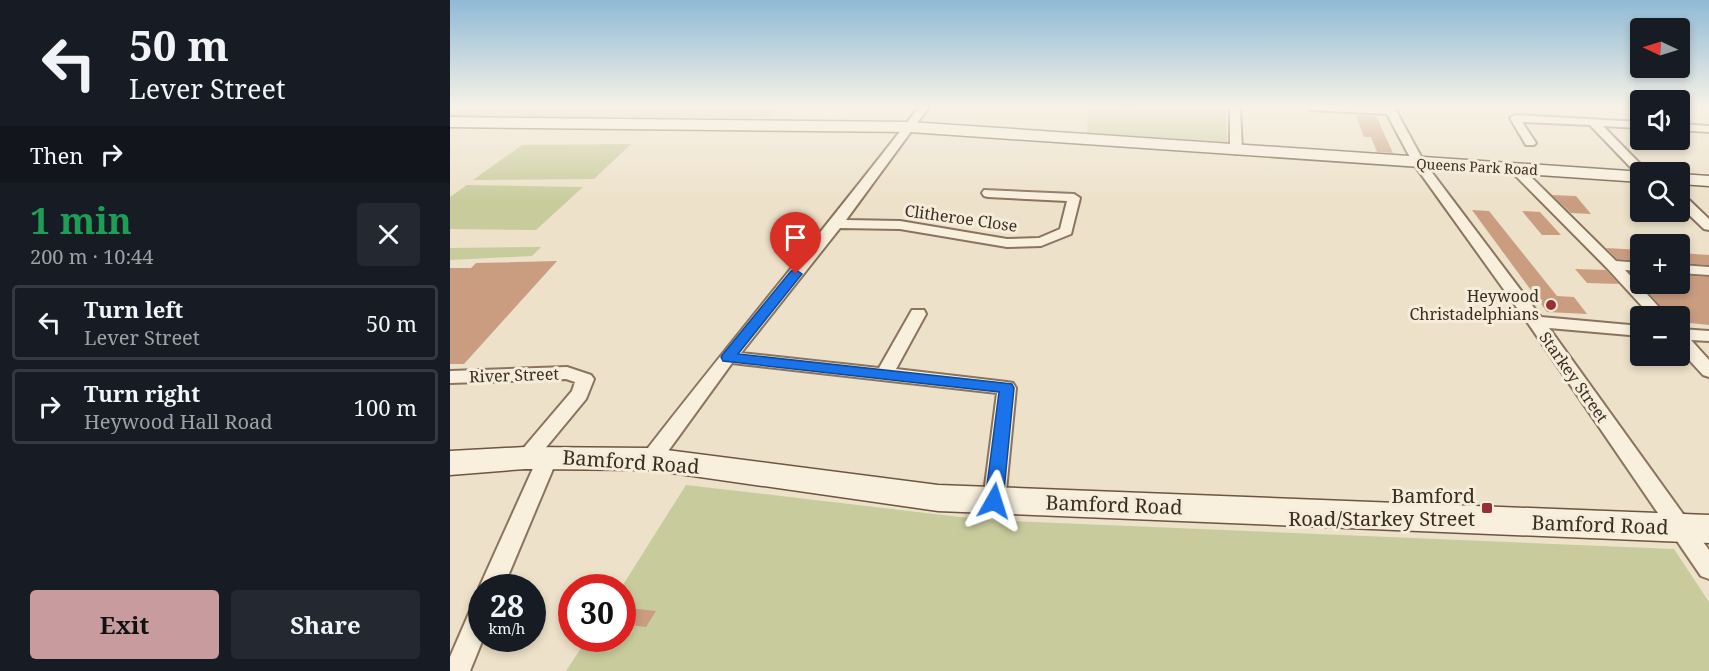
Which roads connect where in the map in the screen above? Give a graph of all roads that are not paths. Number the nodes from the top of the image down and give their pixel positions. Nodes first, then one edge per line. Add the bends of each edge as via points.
1 (901, 138) edge
2 (1064, 138) edge
3 (1236, 138) edge
4 (1406, 138) edge
5 (1527, 138) edge
6 (1608, 138) edge
7 (1530, 143) dead end
8 (1236, 151) junction
9 (1630, 162) edge
10 (1419, 163) junction
11 (1516, 169) junction
12 (1630, 174) edge
13 (1690, 180) edge
14 (1709, 181) edge
15 (988, 193) dead end
16 (1690, 208) edge
17 (836, 224) junction
18 (1709, 226) edge
19 (1612, 265) junction
20 (1630, 266) edge
21 (1690, 270) edge
22 (1709, 271) edge
23 (1650, 306) edge
24 (918, 314) dead end
25 (1536, 322) junction
26 (1630, 330) edge
27 (1690, 335) edge
28 (1709, 336) edge
29 (1690, 350) edge
30 (728, 357) junction
31 (1709, 371) edge
32 (884, 375) junction
33 (450, 377) edge
34 (537, 458) junction
35 (651, 459) junction
36 (450, 463) edge
37 (994, 501) junction
38 (1695, 528) edge
39 (1709, 569) edge
40 (496, 574) edge
41 (468, 645) edge
42 (457, 671) edge

1 - 17 street
2 - 8 street, Queens Park Road
3 - 8 street
4 - 10 street, Starkey Street
5 - 7 street
6 - 9 street
8 - 10 street, Queens Park Road
10 - 11 street, Queens Park Road
10 - 25 street, Starkey Street
11 - 12 street, Queens Park Road
11 - 19 street
13 - 14 street
15 - 17 street, Clitheroe Close via 1074,198 1066,231 1041,242 1007,243 900,225
16 - 18 street
17 - 30 street
19 - 20 street
19 - 23 street
21 - 22 street
24 - 32 street
25 - 26 street
25 - 38 street, Starkey Street
27 - 28 street
29 - 31 street
30 - 32 street
30 - 35 street
32 - 37 street via 1007,388
33 - 34 street, River Street via 567,373 585,379 580,394
34 - 35 street, Bamford Road
34 - 36 street, Bamford Road
34 - 40 street
35 - 37 street, Bamford Road via 938,498
37 - 38 street, Bamford Road
38 - 39 street, Starkey Street
41 - 42 street

